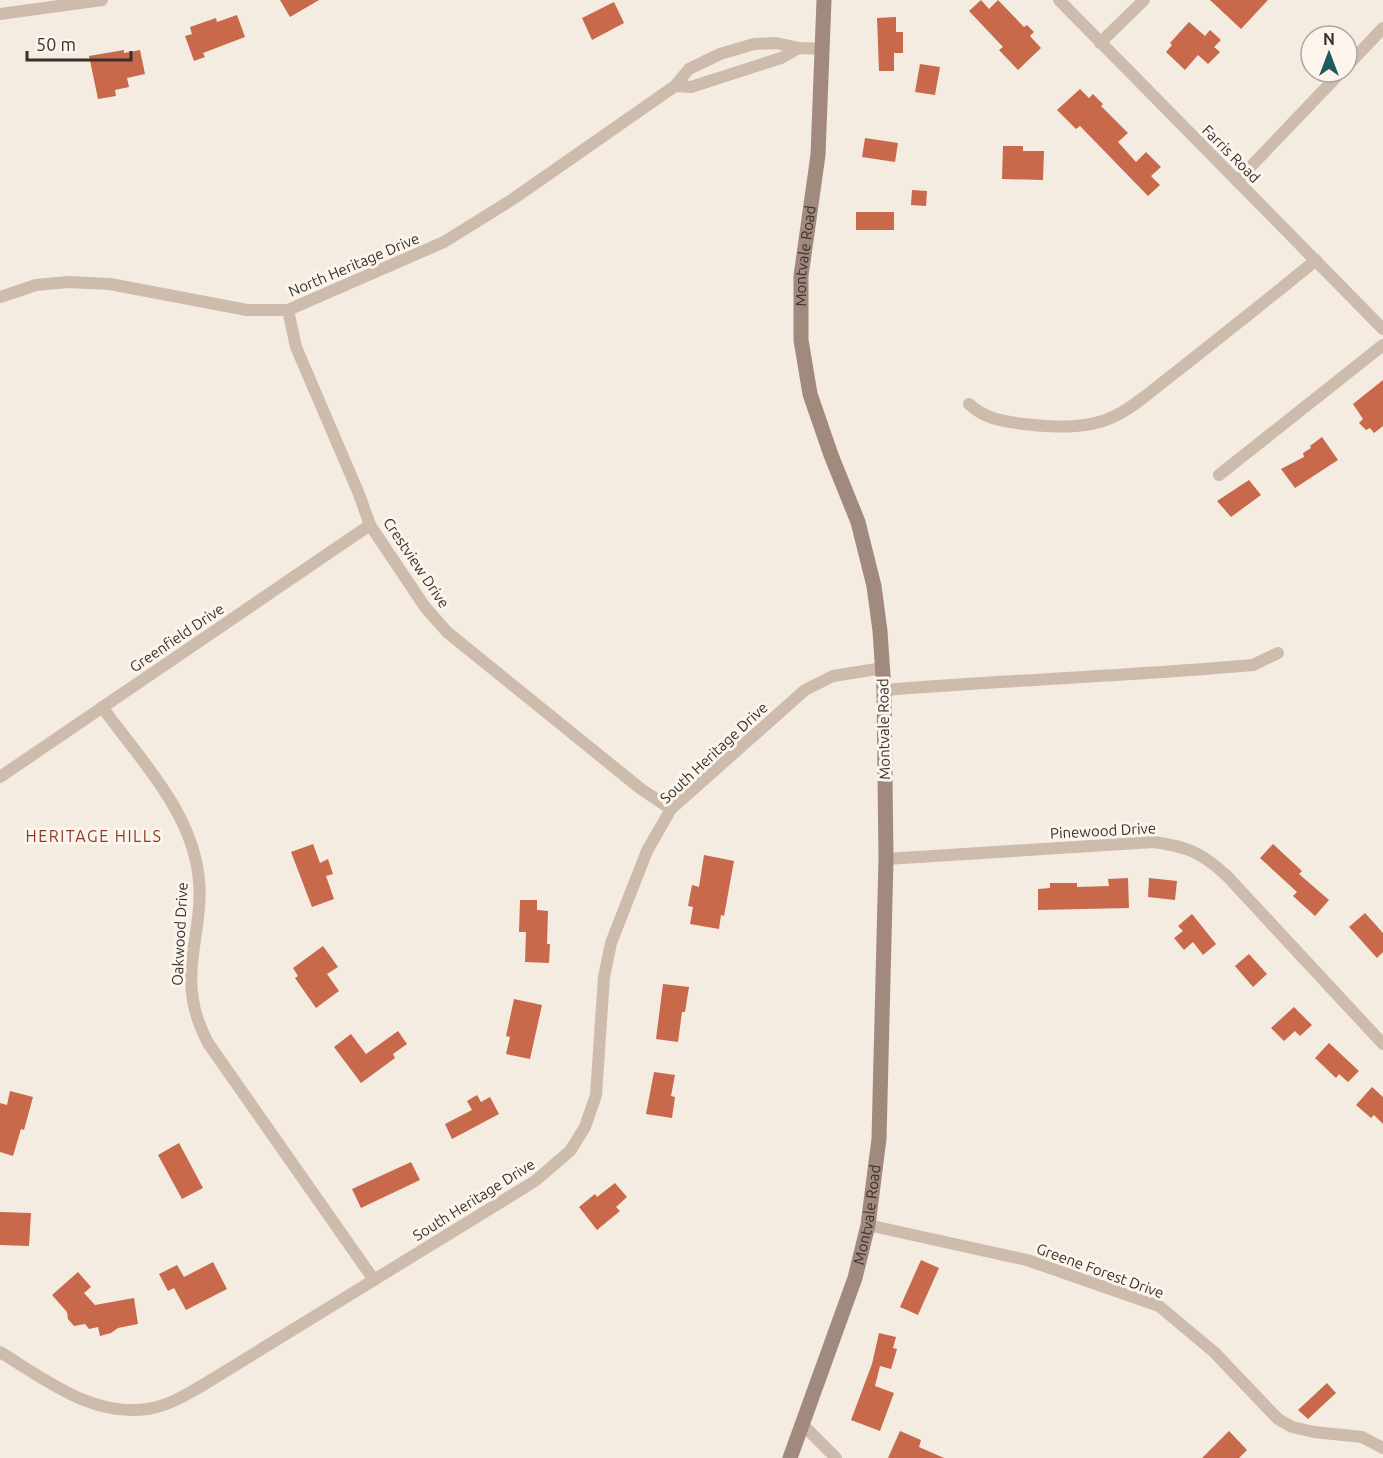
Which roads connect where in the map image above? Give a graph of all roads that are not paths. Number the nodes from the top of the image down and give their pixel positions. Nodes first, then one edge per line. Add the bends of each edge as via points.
1 (102, 0) edge
2 (824, 0) edge
3 (1059, 0) edge
4 (1144, 0) edge
5 (0, 14) edge
6 (1383, 28) edge
7 (1100, 43) junction
8 (799, 48) junction
9 (823, 49) junction
10 (1359, 53) edge
11 (1330, 84) edge
12 (675, 86) junction
13 (1238, 181) junction
14 (1316, 260) junction
15 (0, 297) edge
16 (288, 310) junction
17 (1383, 329) edge
18 (1383, 345) edge
19 (969, 404) dead end
20 (1219, 475) dead end
21 (370, 525) junction
22 (1278, 653) dead end
23 (882, 668) junction
24 (884, 690) junction
25 (102, 707) junction
26 (0, 777) edge
27 (671, 809) junction
28 (886, 859) junction
29 (1383, 1044) edge
30 (868, 1225) junction
31 (374, 1280) junction
32 (0, 1352) edge
33 (803, 1425) junction
34 (1383, 1448) edge
35 (790, 1458) edge
36 (836, 1458) edge

1 - 5 street
2 - 9 main road, Montvale Road
3 - 7 street, Farris Road
4 - 7 street
6 - 10 street
7 - 13 street, Farris Road
8 - 9 street, North Heritage Drive
8 - 12 street, North Heritage Drive via 781,58 691,87
8 - 12 street, North Heritage Drive via 754,44 720,54 689,69
9 - 23 main road, Montvale Road via 818,155 801,276 801,340 812,400 858,522 874,586
11 - 13 street
12 - 16 street, North Heritage Drive via 444,242
13 - 14 street, Farris Road
14 - 17 street, Farris Road
14 - 19 street via 1113,417 1082,426 1047,426 997,420 978,413
15 - 16 street, North Heritage Drive via 36,285 68,282 110,284 247,310
16 - 21 street, Crestview Drive via 296,348
18 - 20 street
21 - 25 street, Greenfield Drive
21 - 27 street, Crestview Drive via 425,607 447,632
22 - 24 street via 1253,665
23 - 24 main road, Montvale Road
23 - 27 street, South Heritage Drive via 833,676 805,690
24 - 28 main road, Montvale Road
25 - 26 street, Greenfield Drive
25 - 31 street, Oakwood Drive via 159,784 196,855 199,919 191,980 192,999 204,1035
27 - 31 street, South Heritage Drive via 647,851 611,943 604,977 596,1095 585,1127 570,1151 535,1181
28 - 29 street, Pinewood Drive via 1154,842 1181,846 1207,857 1227,876
28 - 30 main road, Montvale Road via 879,1139
30 - 33 main road, Montvale Road via 852,1288
30 - 34 street, Greene Forest Drive via 1027,1260 1160,1306 1214,1353 1278,1419 1314,1432 1362,1437
31 - 32 street, South Heritage Drive via 178,1400 150,1409 121,1411 98,1407
33 - 35 main road, Montvale Road
33 - 36 street

